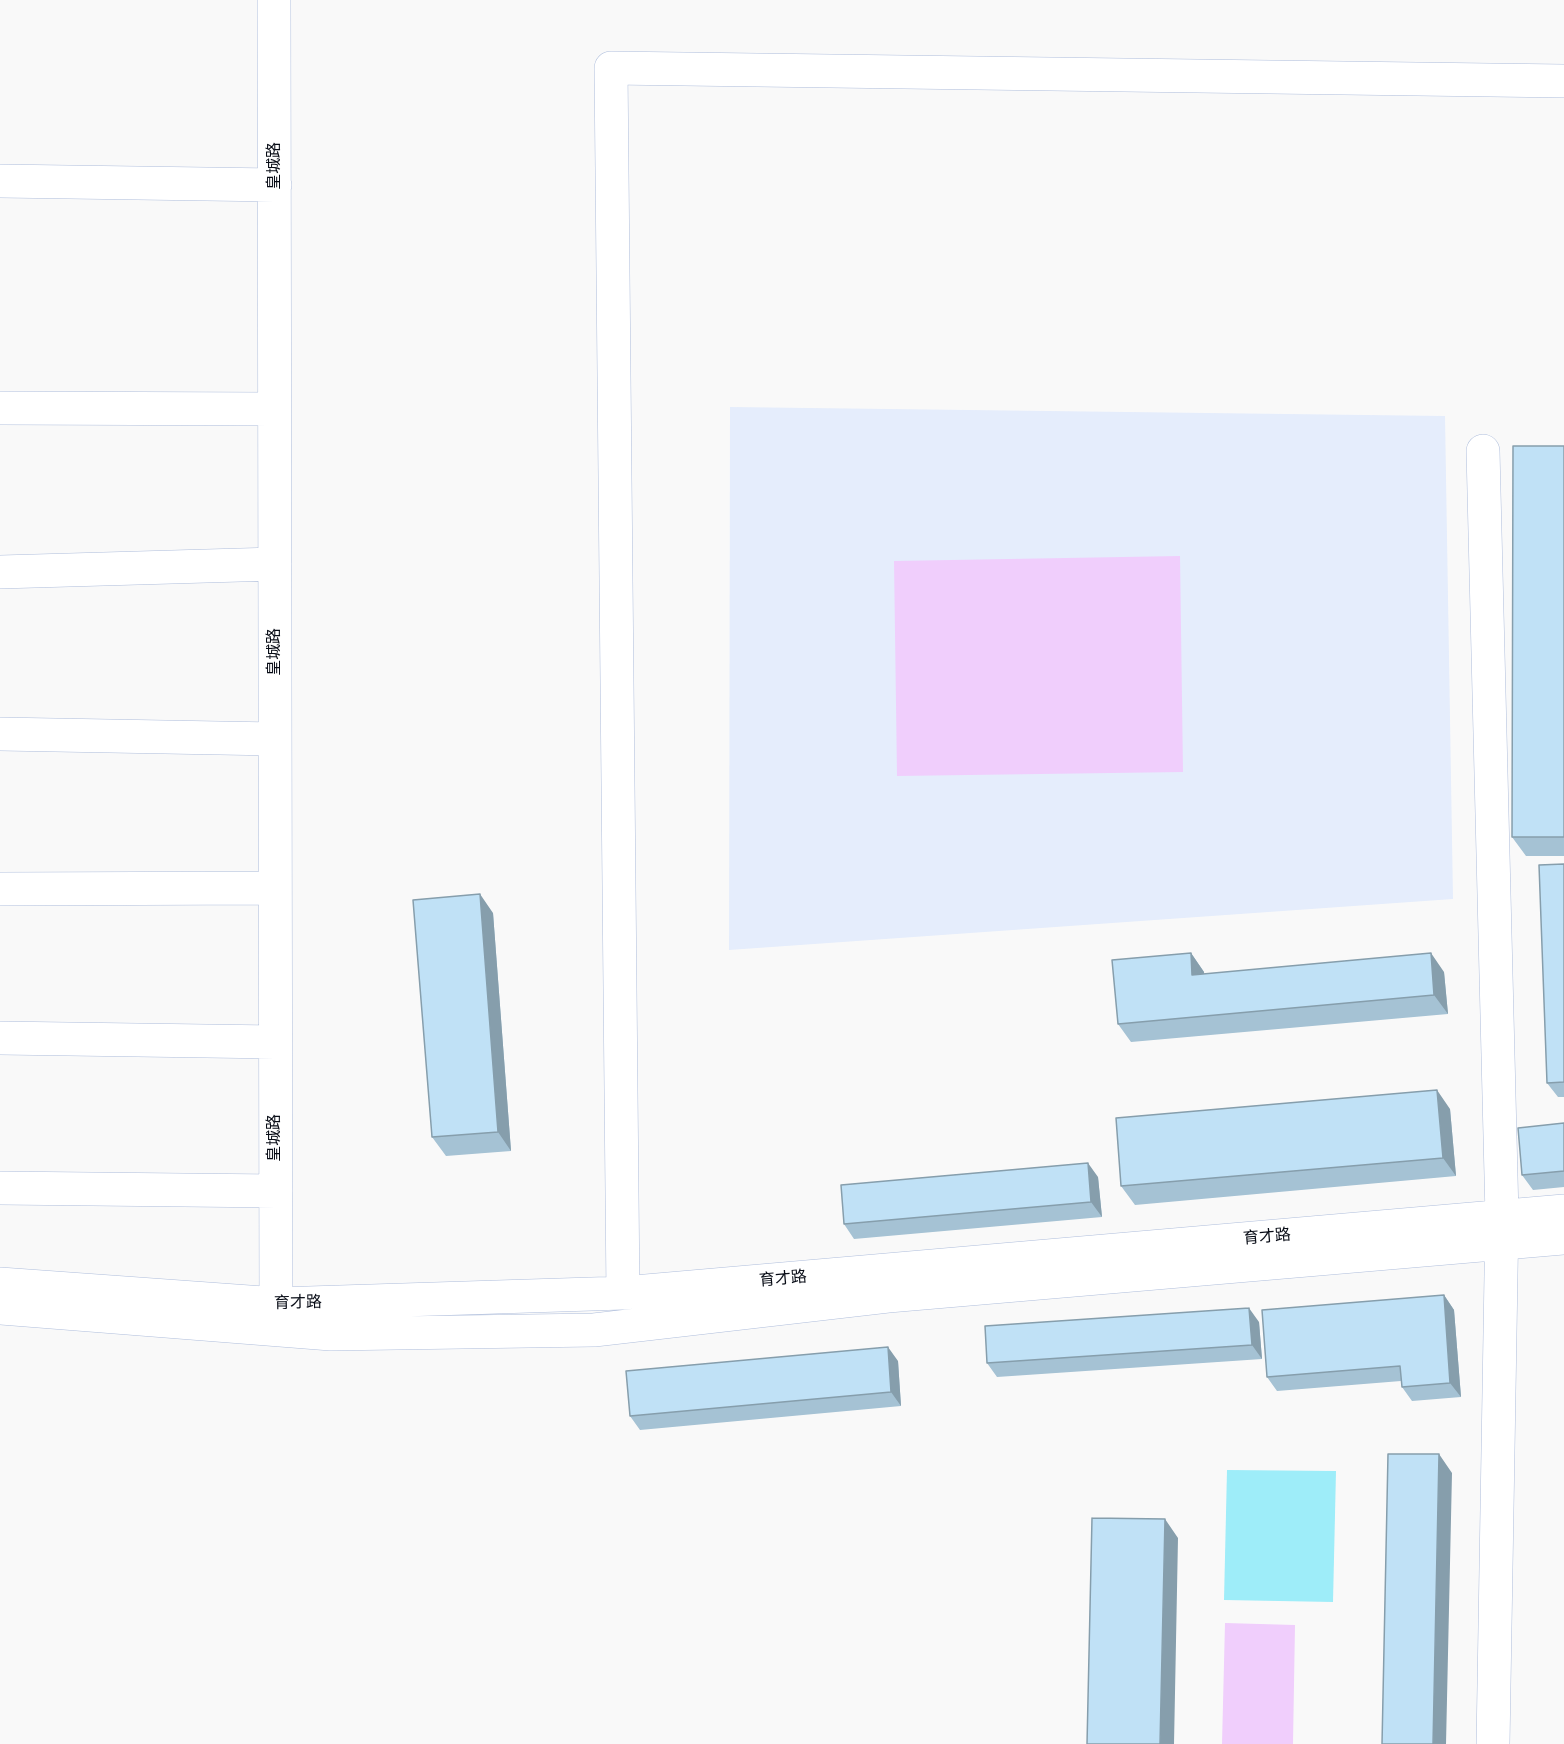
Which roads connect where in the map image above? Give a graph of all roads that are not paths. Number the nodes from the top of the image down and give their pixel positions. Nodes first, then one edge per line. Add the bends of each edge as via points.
1 (274, 0) edge
2 (1564, 81) edge
3 (0, 181) edge
4 (275, 185) junction
5 (0, 408) edge
6 (274, 409) junction
7 (1483, 450) dead end
8 (275, 564) junction
9 (0, 572) edge
10 (0, 734) edge
11 (275, 739) junction
12 (275, 888) junction
13 (0, 889) edge
14 (0, 1038) edge
15 (275, 1042) junction
16 (0, 1188) edge
17 (276, 1191) junction
18 (1564, 1211) edge
19 (1501, 1229) junction
20 (1564, 1238) edge
21 (0, 1284) edge
22 (623, 1293) junction
23 (0, 1308) edge
24 (277, 1317) junction
25 (1493, 1744) edge

1 - 4 street, 皇城路
2 - 22 street via 611,68
3 - 4 street
4 - 6 street, 皇城路
5 - 6 street
6 - 8 street, 皇城路
7 - 19 street
8 - 9 street
8 - 11 street, 皇城路
10 - 11 street
11 - 12 street, 皇城路
12 - 13 street
12 - 15 street, 皇城路
14 - 15 street
15 - 17 street, 皇城路
16 - 17 street
17 - 24 street, 皇城路
18 - 19 street, 育才路
19 - 20 street
19 - 22 street, 育才路
19 - 24 street via 594,1330 331,1334
19 - 25 street
21 - 24 street, 育才路
22 - 24 street, 育才路
23 - 24 street

